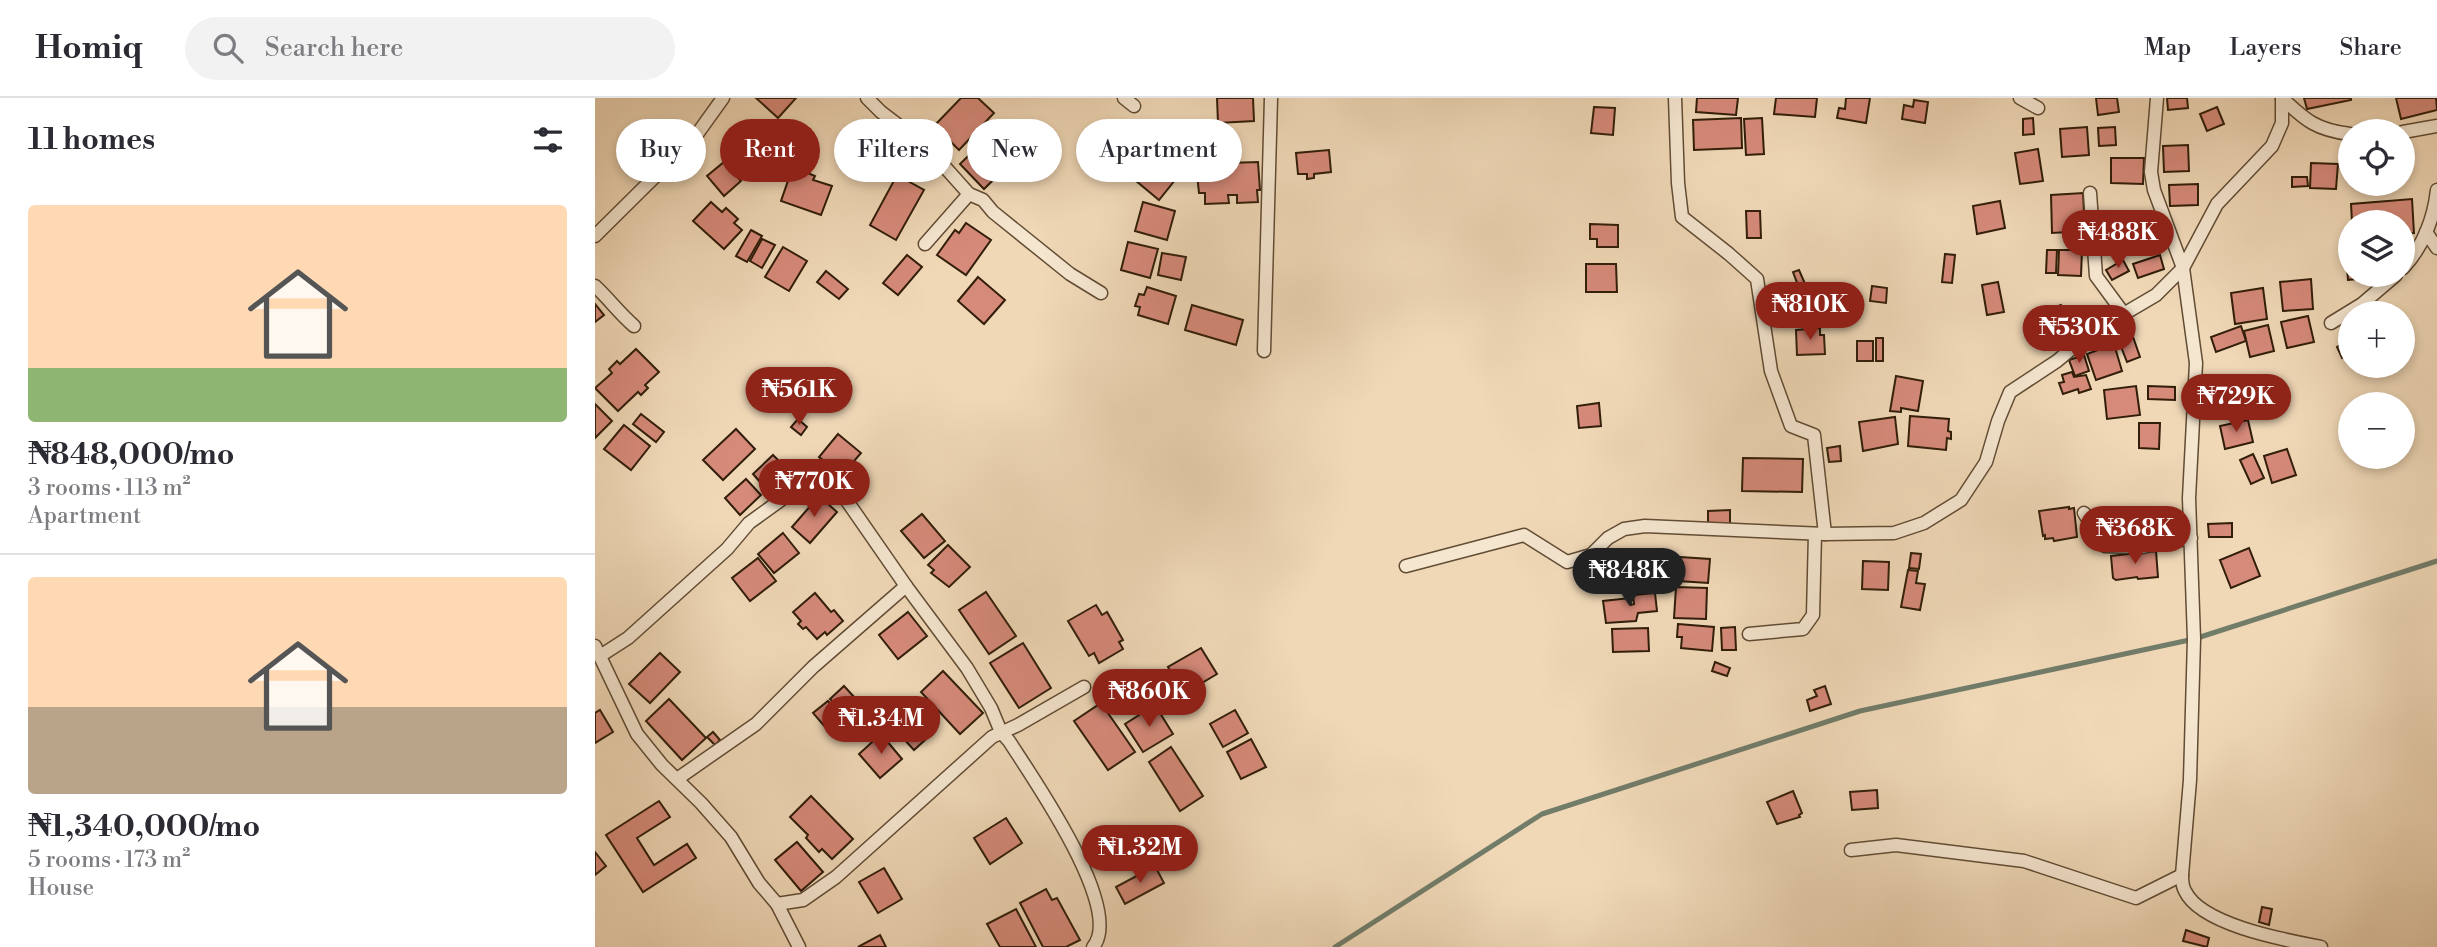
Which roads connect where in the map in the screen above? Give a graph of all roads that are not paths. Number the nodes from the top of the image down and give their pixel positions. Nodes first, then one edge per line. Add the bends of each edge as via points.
1 (723, 98) edge
2 (867, 98) edge
3 (1271, 98) edge
4 (1675, 98) edge
5 (2020, 98) edge
6 (2158, 98) edge
7 (2282, 98) edge
8 (2038, 108) dead end
9 (2437, 126) edge
10 (2415, 130) edge
11 (2338, 133) edge
12 (2437, 190) edge
13 (2090, 193) dead end
14 (969, 194) junction
15 (2426, 232) junction
16 (595, 236) edge
17 (925, 244) dead end
18 (2437, 248) edge
19 (2415, 255) edge
20 (2183, 268) junction
21 (595, 286) edge
22 (2382, 287) edge
23 (1101, 293) dead end
24 (2124, 314) junction
25 (2330, 323) dead end
26 (634, 326) dead end
27 (1264, 351) dead end
28 (2084, 513) dead end
29 (1820, 534) junction
30 (2191, 538) junction
31 (1406, 566) dead end
32 (906, 586) junction
33 (1749, 634) dead end
34 (597, 651) edge
35 (1084, 687) dead end
36 (1001, 732) junction
37 (677, 779) junction
38 (1851, 850) dead end
39 (2182, 875) junction
40 (777, 904) junction
41 (799, 947) edge
42 (1093, 947) edge
43 (2321, 947) edge

1 - 16 street via 695,137
2 - 14 street via 927,147
3 - 27 street
4 - 29 street via 1682,217 1757,279 1770,371 1791,426 1814,435
5 - 8 street
6 - 20 street via 2151,173
7 - 11 street via 2325,131
7 - 20 street via 2282,122 2272,146 2217,204
9 - 10 street
12 - 15 street
13 - 24 street via 2096,276
14 - 17 street
14 - 23 street via 983,200 1070,274
15 - 18 street
15 - 19 street
20 - 24 street via 2156,295
20 - 30 street via 2196,363
21 - 26 street
22 - 25 street
24 - 29 street via 2010,392 1986,462 1961,500 1924,523 1894,533
28 - 30 street via 2105,546 2141,547
29 - 31 street via 1645,526 1625,529 1591,555 1567,562 1524,536
29 - 33 street via 1814,615 1803,629
30 - 39 street via 2190,780
32 - 34 street via 838,488 809,471 628,638
32 - 36 street via 967,668
32 - 37 street via 756,724
34 - 37 street via 637,734
35 - 36 street
36 - 40 street via 836,877 803,900
36 - 42 street via 1093,886 1100,918
37 - 40 street via 731,837
38 - 39 street via 1896,845 2024,861 2136,898
39 - 43 street via 2190,899 2226,923
40 - 41 street

